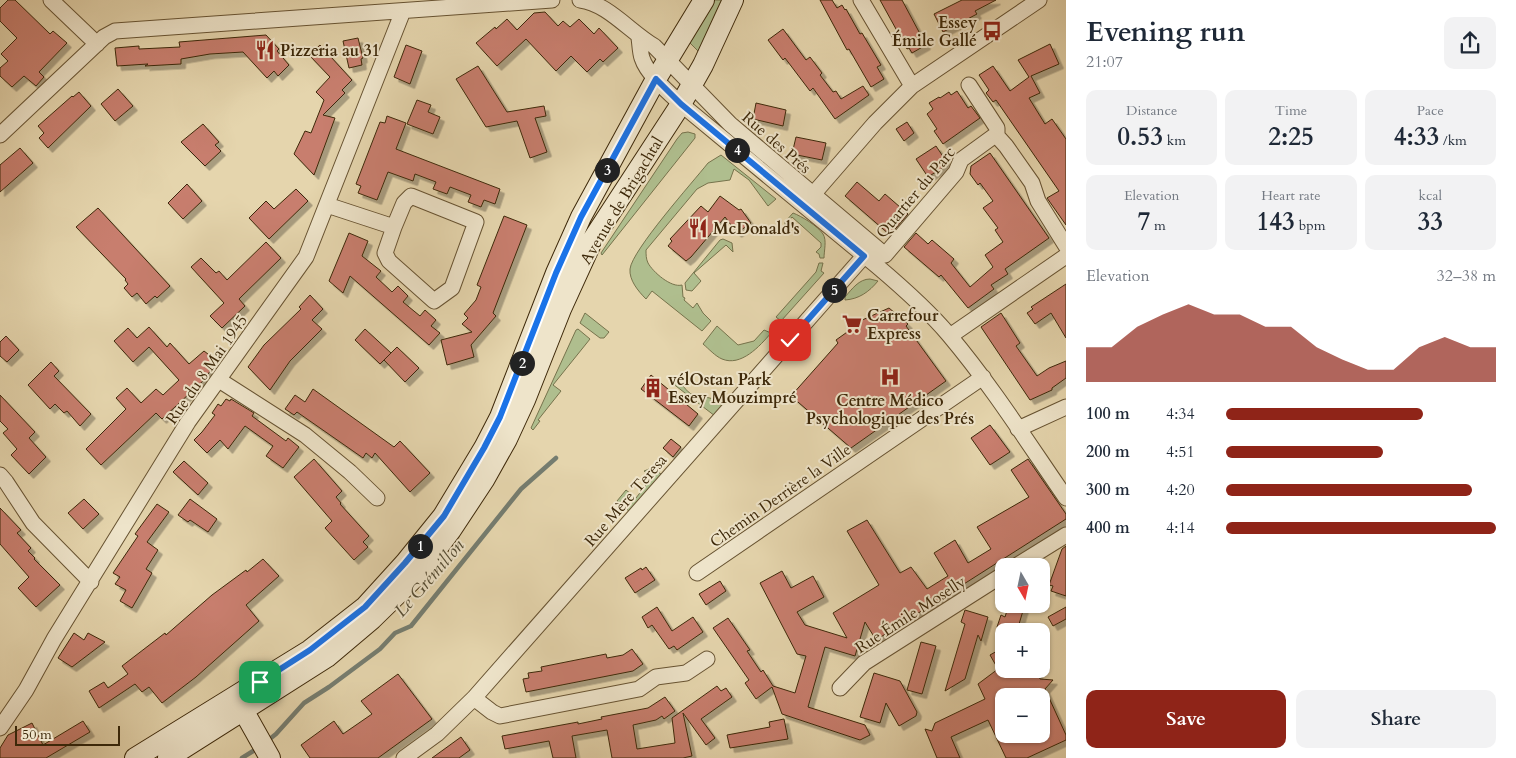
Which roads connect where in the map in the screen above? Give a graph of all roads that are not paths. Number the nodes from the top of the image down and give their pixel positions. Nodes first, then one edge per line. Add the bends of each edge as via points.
1 (51, 0) edge
2 (552, 0) edge
3 (580, 0) edge
4 (704, 0) edge
5 (733, 0) edge
6 (861, 0) edge
7 (1039, 0) edge
8 (602, 3) edge
9 (403, 11) junction
10 (639, 38) junction
11 (97, 44) junction
12 (667, 61) junction
13 (656, 79) junction
14 (969, 85) dead end
15 (691, 86) junction
16 (912, 86) junction
17 (681, 104) junction
18 (0, 135) edge
19 (997, 136) junction
20 (812, 195) junction
21 (797, 201) junction
22 (327, 205) junction
23 (394, 227) junction
24 (860, 235) junction
25 (1066, 246) edge
26 (885, 255) junction
27 (864, 256) junction
28 (1066, 256) edge
29 (885, 273) junction
30 (950, 336) junction
31 (983, 378) junction
32 (219, 380) junction
33 (1066, 407) edge
34 (1018, 429) junction
35 (0, 475) edge
36 (377, 498) dead end
37 (1066, 498) edge
38 (1066, 535) edge
39 (1029, 558) edge
40 (696, 573) dead end
41 (995, 580) edge
42 (91, 582) junction
43 (707, 659) dead end
44 (840, 688) dead end
45 (474, 698) junction
46 (239, 703) junction
47 (0, 728) edge
48 (269, 757) edge
49 (134, 758) edge
50 (168, 758) edge
51 (404, 758) edge

1 - 11 street
2 - 9 street
3 - 8 street
4 - 12 main road, Avenue de Brigachtal
5 - 15 main road, Avenue de Brigachtal
6 - 16 street
7 - 16 street
8 - 10 street, Rue des Prés
9 - 11 street via 115,32
9 - 22 street, Rue du 8 Mai 1945
10 - 12 street, Rue des Prés via 654,46
10 - 13 street, Rue des Prés via 642,57
11 - 18 street
12 - 13 main road, Avenue de Brigachtal
12 - 15 street, Rue des Prés
13 - 17 street, Rue des Prés
13 - 46 main road, Avenue de Brigachtal via 572,236 500,417 444,516 365,607
14 - 19 street via 997,128
15 - 17 main road, Avenue de Brigachtal
15 - 20 street, Rue des Prés
16 - 20 street
17 - 21 street, Rue des Prés
17 - 46 main road, Avenue de Brigachtal via 593,239 507,439 451,530 417,575 327,657
19 - 25 street via 1032,182 1038,201
19 - 26 street, Quartier du Parc via 961,160 956,172
20 - 21 street
20 - 24 street, Rue des Prés
21 - 27 street, Rue des Prés
22 - 23 street
22 - 32 street, Rue du 8 Mai 1945 via 306,257
23 - 23 street via 385,253 389,261 434,301 452,288 476,222 411,196 404,203
24 - 26 street, Rue des Prés
24 - 27 street
26 - 29 street
27 - 29 street, Rue des Prés
27 - 45 street, Rue Mère Teresa
28 - 30 street
29 - 30 street, Rue des Prés
30 - 31 street, Rue des Prés
31 - 34 street, Rue des Prés
31 - 40 street, Chemin Derrière la Ville
32 - 36 street via 305,435
32 - 42 street, Rue du 8 Mai 1945 via 188,422
33 - 34 street
34 - 37 street, Rue des Prés
35 - 42 street via 33,523
38 - 39 street
41 - 44 street, Rue Émile Moselly via 864,663
42 - 47 street, Rue du 8 Mai 1945
43 - 45 street via 686,673 656,677 639,689 500,716
45 - 51 street, Rue Mère Teresa via 437,734
46 - 48 main road
46 - 49 main road, Avenue de Brigachtal
46 - 50 main road, Avenue de Brigachtal

